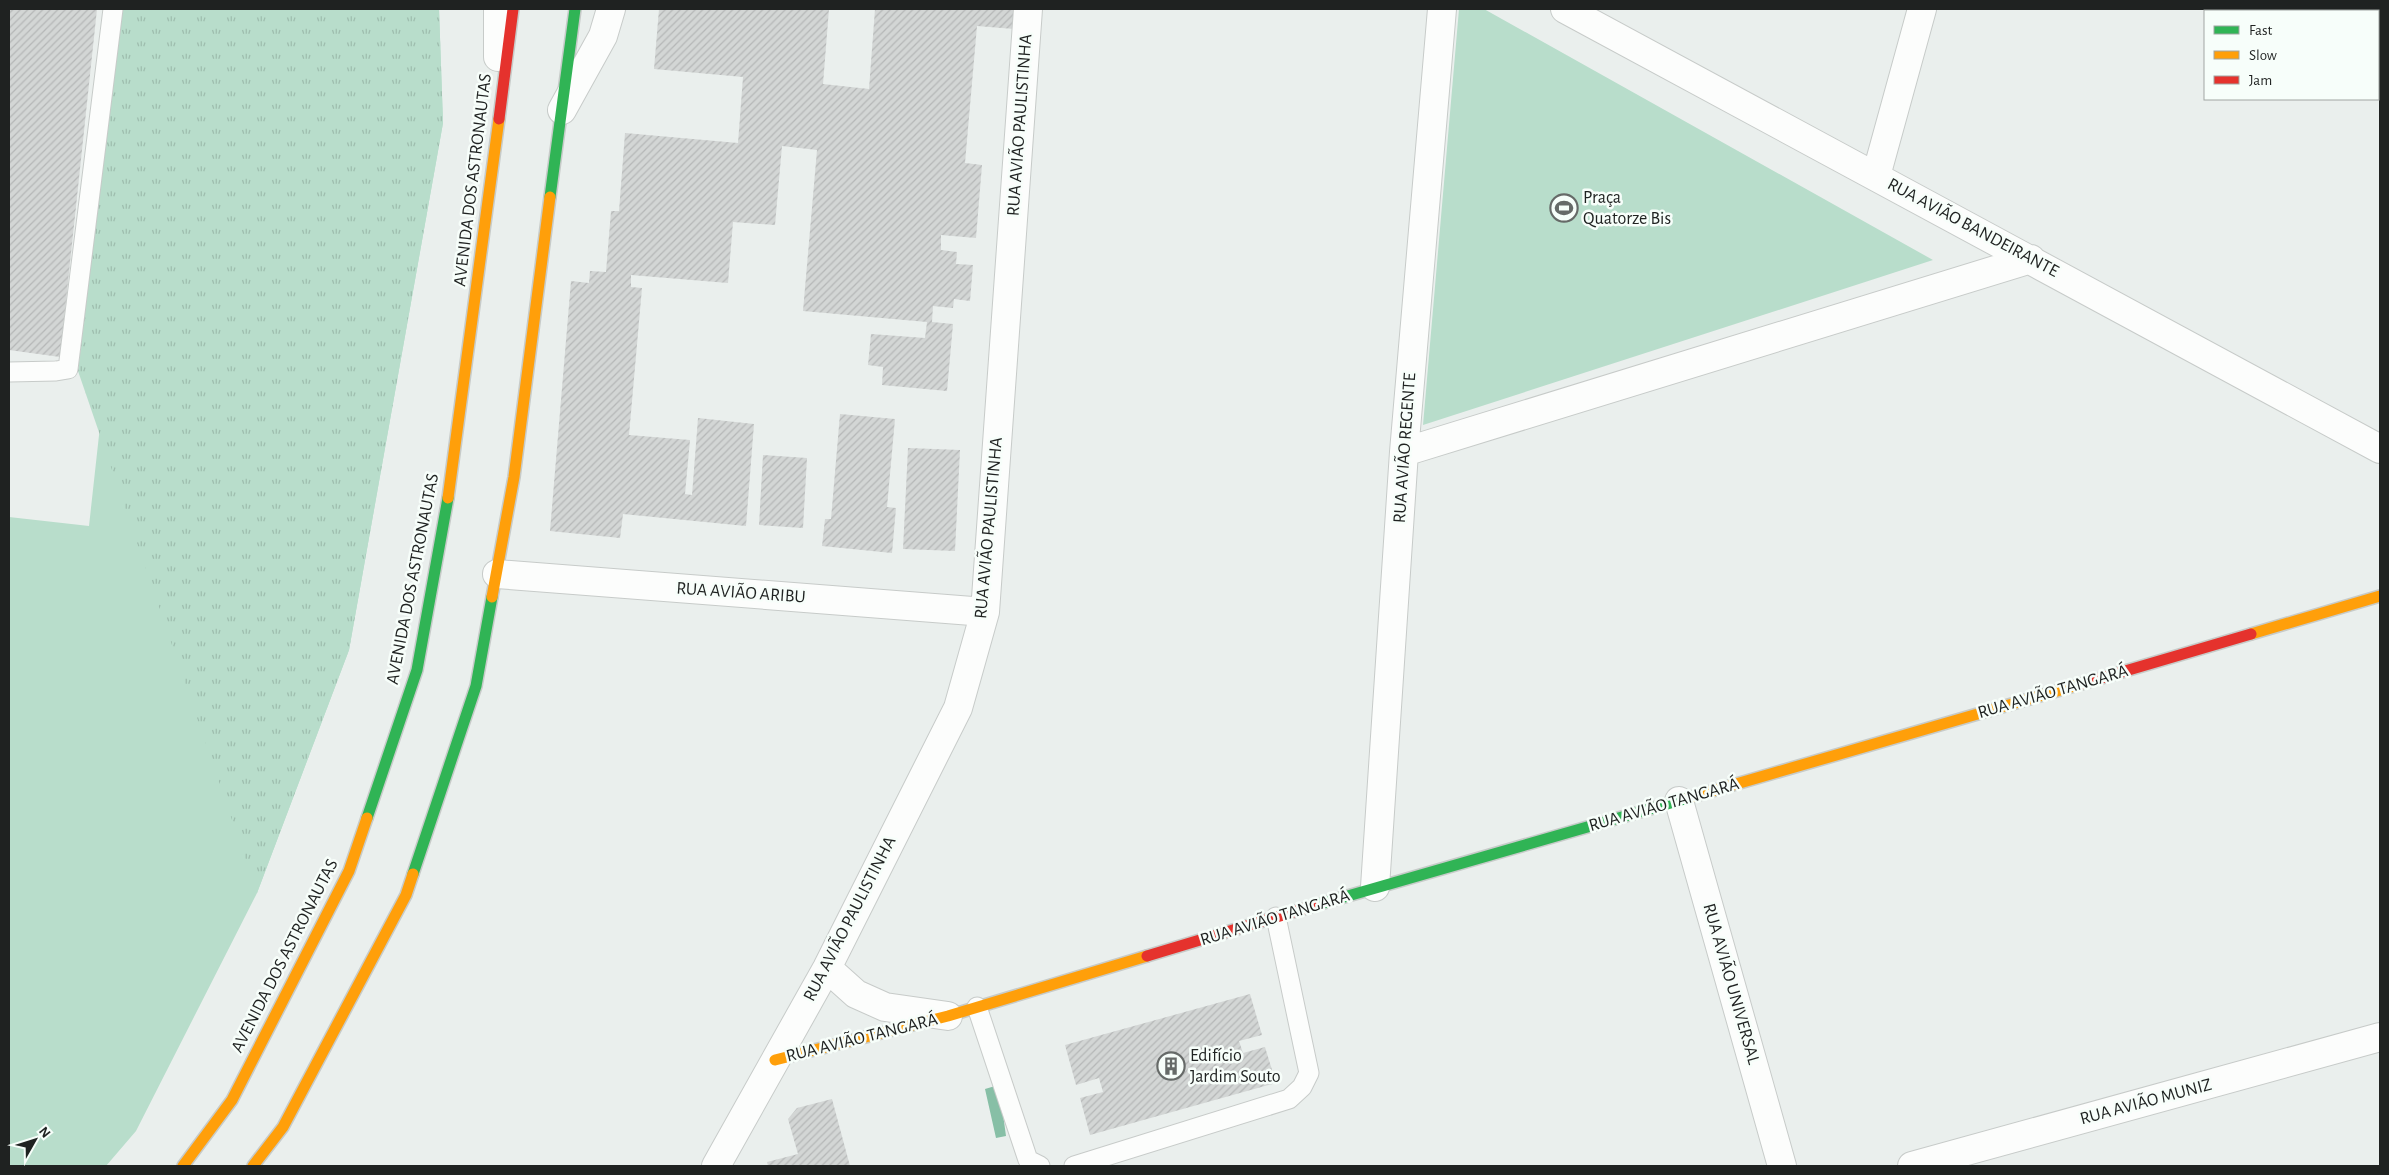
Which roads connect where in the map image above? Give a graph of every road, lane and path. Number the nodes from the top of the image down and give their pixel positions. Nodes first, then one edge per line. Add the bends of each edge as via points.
1 (113, 9) edge
2 (498, 9) edge
3 (513, 9) edge
4 (575, 9) edge
5 (611, 9) edge
6 (1028, 9) edge
7 (1442, 9) edge
8 (1565, 9) edge
9 (1922, 9) edge
10 (562, 110) junction
11 (498, 121) junction
12 (1876, 176) junction
13 (2031, 260) junction
14 (9, 372) edge
15 (2380, 448) edge
16 (1404, 452) junction
17 (497, 574) junction
18 (2380, 596) edge
19 (985, 612) junction
20 (1679, 801) junction
21 (1375, 887) junction
22 (1276, 917) junction
23 (827, 968) junction
24 (977, 1007) junction
25 (948, 1016) junction
26 (2380, 1037) edge
27 (775, 1060) junction
28 (183, 1166) edge
29 (253, 1166) edge
30 (716, 1166) edge
31 (1040, 1166) edge
32 (1074, 1166) edge
33 (1782, 1166) edge
34 (1912, 1166) edge

1 - 14 lane via 68,369
2 - 11 street
3 - 11 main road, AVENIDA DOS ASTRONAUTAS
4 - 10 main road
5 - 10 street via 602,36
6 - 19 street, RUA AVIÃO PAULISTINHA
7 - 16 street, RUA AVIÃO REGENTE
8 - 12 street, RUA AVIÃO BANDEIRANTE
9 - 12 street
10 - 17 main road via 514,477
11 - 28 main road, AVENIDA DOS ASTRONAUTAS via 453,467 417,670 349,871 232,1100
12 - 13 street, RUA AVIÃO BANDEIRANTE
13 - 15 street, RUA AVIÃO BANDEIRANTE
13 - 16 street
16 - 21 street, RUA AVIÃO REGENTE
17 - 19 street, RUA AVIÃO ARIBU
17 - 29 main road via 476,686 406,895 283,1127
18 - 20 main road, RUA AVIÃO TANGARÁ
19 - 23 street, RUA AVIÃO PAULISTINHA via 958,708
20 - 21 main road, RUA AVIÃO TANGARÁ
20 - 33 street, RUA AVIÃO UNIVERSAL
21 - 22 main road, RUA AVIÃO TANGARÁ
22 - 24 main road, RUA AVIÃO TANGARÁ
22 - 32 lane via 1309,1073 1302,1087 1289,1099
23 - 25 street, RUA AVIÃO TANGARÁ via 856,994 884,1007
23 - 27 street, RUA AVIÃO PAULISTINHA
24 - 25 main road, RUA AVIÃO TANGARÁ
24 - 31 lane via 1028,1160
25 - 27 main road, RUA AVIÃO TANGARÁ
26 - 34 street, RUA AVIÃO MUNIZ
27 - 30 street, RUA AVIÃO PAULISTINHA

